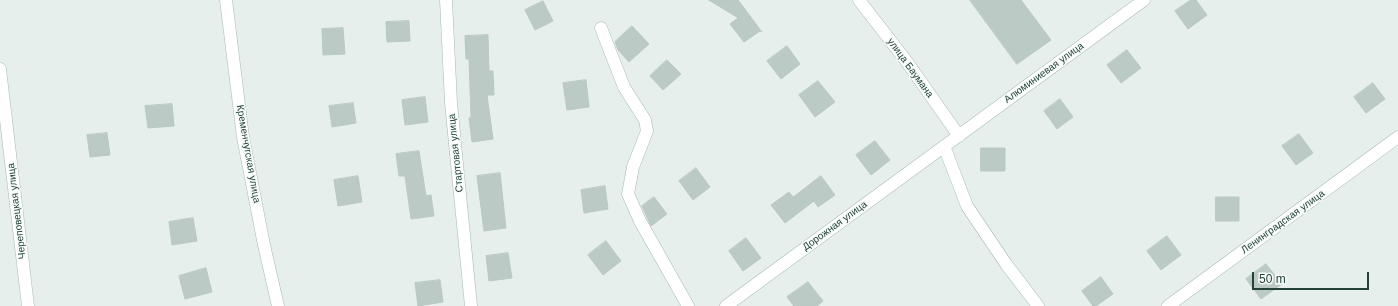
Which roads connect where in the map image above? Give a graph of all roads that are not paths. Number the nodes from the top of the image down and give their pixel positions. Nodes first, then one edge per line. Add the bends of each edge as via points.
1 (226, 0) edge
2 (446, 0) edge
3 (859, 0) edge
4 (1144, 0) edge
5 (601, 28) dead end
6 (0, 69) edge
7 (959, 136) junction
8 (1398, 137) edge
9 (944, 146) junction
10 (28, 306) edge
11 (278, 306) edge
12 (472, 306) edge
13 (688, 306) edge
14 (726, 306) edge
15 (1038, 306) edge
16 (1168, 306) edge

1 - 11 street, Кременчугская улица via 243,137
2 - 12 street, Стартовая улица via 451,103
3 - 7 street, улица Баумана
4 - 7 street, Алюминиевая улица
5 - 13 street via 624,87 645,120 647,131 633,167 628,194 640,221
6 - 10 street, Череповецкая улица
7 - 9 street, Алюминиевая улица
8 - 16 street, Ленинградская улица
9 - 14 street, Дорожная улица
9 - 15 street via 967,206

